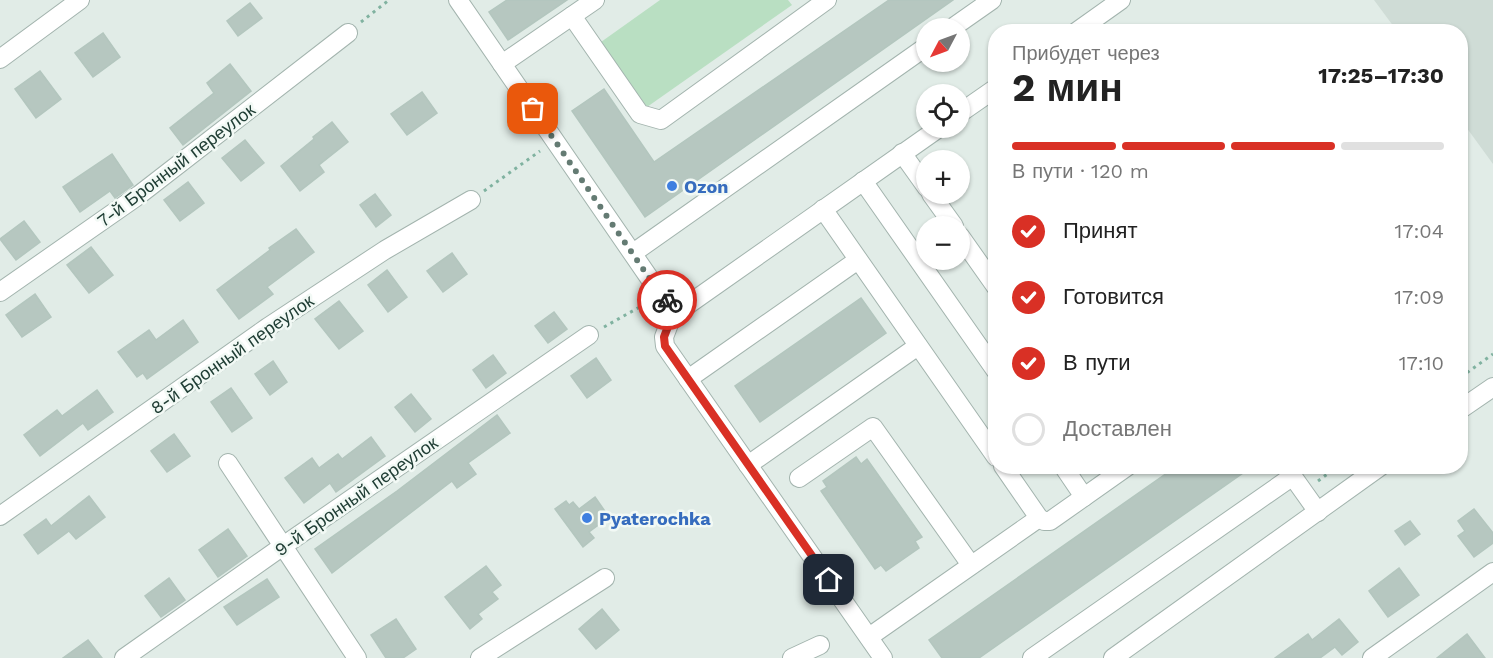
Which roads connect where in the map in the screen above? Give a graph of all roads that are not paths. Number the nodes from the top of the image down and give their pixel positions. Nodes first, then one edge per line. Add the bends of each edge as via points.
1 (80, 0) edge
2 (595, 0) edge
3 (827, 0) edge
4 (992, 0) edge
5 (1117, 1) edge
6 (465, 2) edge
7 (572, 16) junction
8 (966, 18) edge
9 (1087, 24) edge
10 (348, 33) road end
11 (916, 54) edge
12 (0, 59) edge
13 (502, 64) junction
14 (988, 94) edge
15 (970, 106) edge
16 (924, 138) edge
17 (902, 153) junction
18 (916, 173) edge
19 (863, 181) junction
20 (471, 200) road end
21 (823, 209) junction
22 (970, 250) edge
23 (633, 253) junction
24 (858, 260) junction
25 (988, 276) edge
26 (0, 292) edge
27 (669, 299) junction
28 (589, 335) road end
29 (918, 346) junction
30 (988, 360) edge
31 (688, 379) junction
32 (1493, 387) edge
33 (1468, 404) edge
34 (988, 446) edge
35 (228, 464) dead end
36 (748, 465) junction
37 (1009, 474) edge
38 (1068, 474) edge
39 (1115, 474) edge
40 (1285, 474) edge
41 (1291, 474) edge
42 (1370, 474) edge
43 (799, 478) dead end
44 (1084, 497) junction
45 (1318, 512) junction
46 (0, 516) edge
47 (1039, 518) junction
48 (282, 546) junction
49 (971, 565) junction
50 (1493, 572) edge
51 (605, 578) dead end
52 (869, 637) junction
53 (820, 645) dead end
54 (124, 658) edge
55 (357, 658) edge
56 (480, 658) edge
57 (792, 658) edge
58 (883, 658) edge
59 (1032, 658) edge
60 (1113, 658) edge
61 (1371, 658) edge

1 - 12 street
2 - 7 street
3 - 7 street via 661,120 640,114
4 - 8 street
5 - 9 street
6 - 13 street
7 - 13 street
10 - 26 street, 7-й Бронный переулок via 139,195
11 - 23 street
13 - 23 street
14 - 15 street
16 - 17 street
17 - 18 street
17 - 19 street
19 - 21 street
19 - 30 street
20 - 46 street, 8-й Бронный переулок via 384,250 268,327
21 - 24 street
21 - 27 street via 688,304
22 - 25 street
23 - 27 street
24 - 29 street
24 - 31 street
27 - 31 street via 663,342
28 - 48 street, 9-й Бронный переулок
29 - 34 street
29 - 36 street
31 - 36 street
32 - 33 street
35 - 48 street
36 - 52 street
37 - 47 street
38 - 44 street
39 - 44 street
40 - 59 street
41 - 45 street
42 - 45 street
43 - 49 street via 873,427
44 - 47 street via 1050,521
45 - 60 street
47 - 49 street
48 - 54 street, 9-й Бронный переулок
48 - 55 street
49 - 52 street
50 - 61 street
51 - 56 street
52 - 58 street
53 - 57 street

